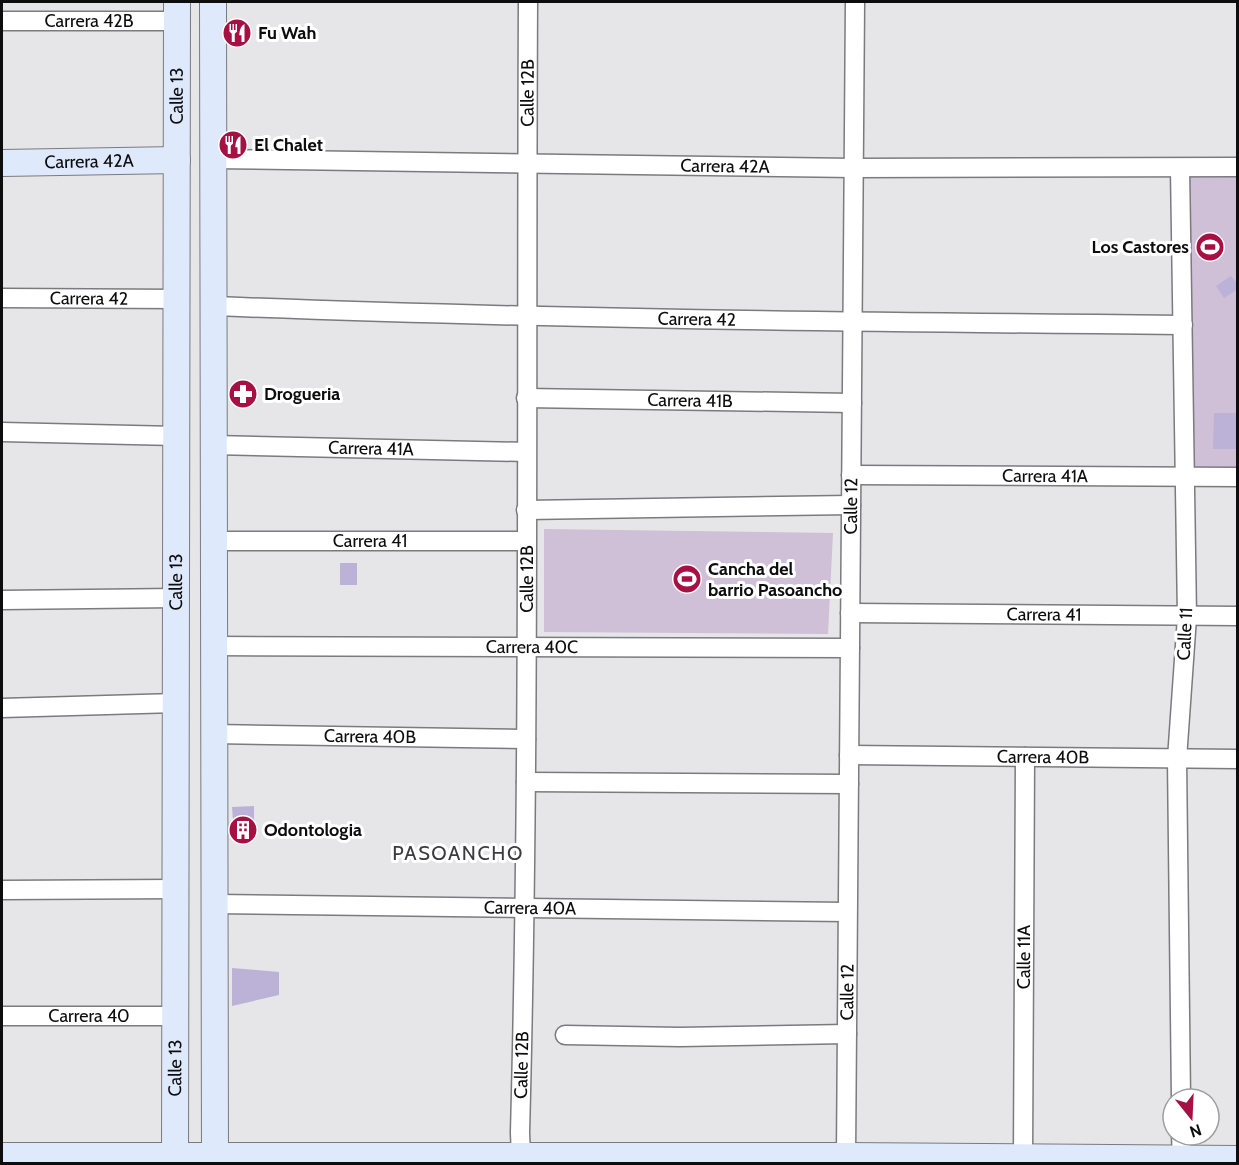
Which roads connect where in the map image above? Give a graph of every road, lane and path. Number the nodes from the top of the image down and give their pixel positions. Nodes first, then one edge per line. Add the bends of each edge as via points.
1 (213, 2) edge
2 (528, 2) edge
3 (855, 2) edge
4 (177, 11) edge
5 (2, 21) edge
6 (213, 159) junction
7 (177, 160) junction
8 (2, 163) edge
9 (527, 164) junction
10 (1238, 167) edge
11 (854, 168) junction
12 (1180, 168) junction
13 (2, 298) edge
14 (178, 299) junction
15 (213, 306) junction
16 (526, 316) junction
17 (852, 322) junction
18 (1183, 325) junction
19 (526, 398) junction
20 (852, 403) junction
21 (2, 432) edge
22 (176, 436) junction
23 (213, 445) junction
24 (526, 452) junction
25 (851, 475) junction
26 (1238, 477) edge
27 (1185, 478) junction
28 (851, 505) junction
29 (526, 510) junction
30 (213, 541) junction
31 (526, 541) junction
32 (176, 598) junction
33 (2, 600) edge
34 (850, 613) junction
35 (1187, 616) junction
36 (1238, 616) edge
37 (214, 646) junction
38 (526, 647) junction
39 (850, 648) junction
40 (176, 704) junction
41 (2, 708) edge
42 (214, 734) junction
43 (526, 739) junction
44 (849, 755) junction
45 (1025, 757) junction
46 (1178, 759) junction
47 (1238, 759) edge
48 (526, 782) junction
49 (849, 784) junction
50 (177, 889) junction
51 (2, 890) edge
52 (214, 904) junction
53 (525, 907) junction
54 (847, 912) junction
55 (2, 1016) edge
56 (175, 1017) junction
57 (847, 1034) junction
58 (565, 1035) dead end
59 (1181, 1087) edge
60 (1182, 1147) edge
61 (2, 1156) edge
62 (521, 1156) junction
63 (846, 1156) junction
64 (1023, 1158) junction
65 (1238, 1159) edge
66 (175, 1160) edge
67 (215, 1160) edge

1 - 6 main road, Calle 13
2 - 9 street, Calle 12B
3 - 11 street, Calle 12
4 - 5 street, Carrera 42B
4 - 7 main road, Calle 13
6 - 9 street, Carrera 42A
6 - 15 main road, Calle 13
7 - 8 main road, Carrera 42A
7 - 14 main road, Calle 13
9 - 11 street, Carrera 42A
9 - 16 street, Calle 12B
10 - 12 street, Carrera 42A
11 - 12 street, Carrera 42A
11 - 17 street, Calle 12
12 - 18 street, Calle 11
13 - 14 street, Carrera 42
14 - 22 main road, Calle 13
15 - 16 street, Carrera 42
15 - 23 main road, Calle 13
16 - 17 street, Carrera 42
16 - 19 street, Calle 12B
17 - 18 street, Carrera 42
17 - 20 street, Calle 12
18 - 27 street, Calle 11
19 - 20 street, Carrera 41B
19 - 24 street, Calle 12B
20 - 25 street, Calle 12
21 - 22 street
22 - 32 main road, Calle 13
23 - 24 street, Carrera 41A
23 - 30 main road, Calle 13
24 - 29 street, Calle 12B
25 - 27 street, Carrera 41A
25 - 28 street, Calle 12
26 - 27 street, Carrera 41A
27 - 35 street, Calle 11
28 - 29 street
28 - 34 street, Calle 12
29 - 31 street, Calle 12B
30 - 31 street, Carrera 41
30 - 37 main road, Calle 13
31 - 38 street, Calle 12B
32 - 33 street
32 - 40 main road, Calle 13
34 - 35 street, Carrera 41
34 - 39 street, Calle 12
35 - 36 street, Carrera 41
35 - 46 street, Calle 11
37 - 38 street, Carrera 40C
37 - 42 main road, Calle 13
38 - 39 street, Carrera 40C
38 - 43 street, Calle 12B
39 - 44 street, Calle 12
40 - 41 street
40 - 50 main road, Calle 13
42 - 43 street, Carrera 40B
42 - 52 main road, Calle 13
43 - 48 street, Calle 12B
44 - 45 street, Carrera 40B
44 - 49 street, Calle 12
45 - 46 street, Carrera 40B
45 - 64 street, Calle 11A
46 - 47 street, Carrera 40B
46 - 59 street, Calle 11
48 - 49 street
48 - 53 street, Calle 12B
49 - 54 street, Calle 12
50 - 51 street
50 - 56 main road, Calle 13
52 - 53 street, Carrera 40A
52 - 67 main road, Calle 13
53 - 54 street, Carrera 40A
53 - 62 street, Calle 12B
54 - 57 street, Calle 12
55 - 56 street, Carrera 40
56 - 66 main road, Calle 13
57 - 58 street
57 - 63 street, Calle 12
60 - 64 main road
60 - 65 main road
61 - 66 main road
62 - 63 main road
62 - 67 main road
63 - 64 main road
66 - 67 main road

